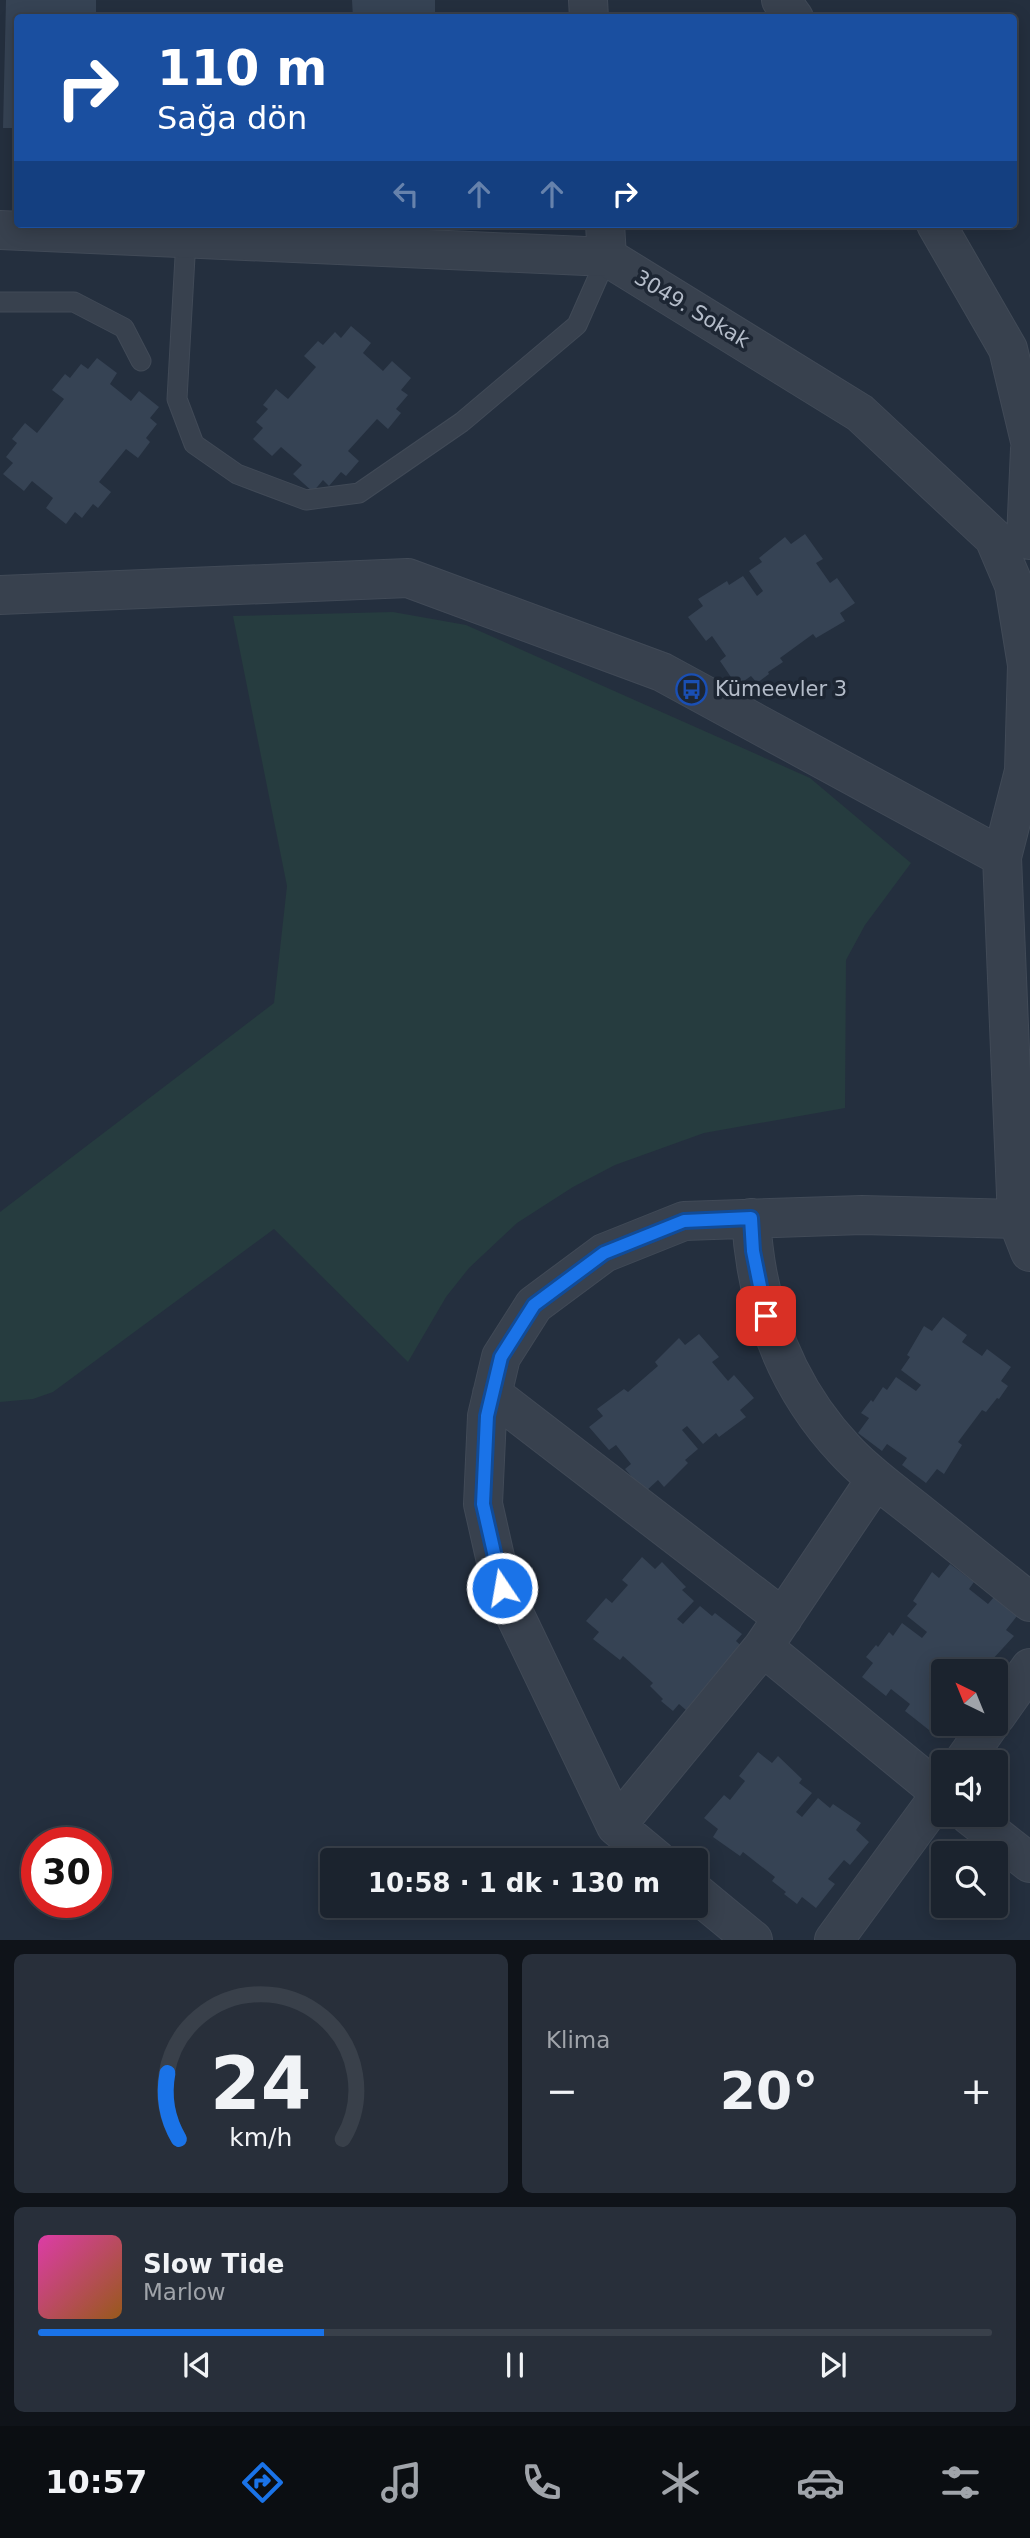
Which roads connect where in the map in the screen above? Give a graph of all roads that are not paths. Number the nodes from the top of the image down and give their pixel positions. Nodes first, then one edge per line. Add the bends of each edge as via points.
1 (938, 228) edge
2 (0, 230) edge
3 (186, 239) junction
4 (606, 241) edge
5 (0, 302) edge
6 (141, 361) dead end
7 (1030, 441) edge
8 (1030, 449) edge
9 (1030, 540) edge
10 (0, 595) edge
11 (1016, 851) edge
12 (1018, 929) edge
13 (751, 1218) junction
14 (1024, 1235) edge
15 (492, 1394) junction
16 (876, 1479) junction
17 (1030, 1602) edge
18 (773, 1632) junction
19 (1030, 1668) edge
20 (1008, 1699) edge
21 (931, 1781) edge
22 (931, 1820) edge
23 (616, 1826) junction
24 (985, 1827) edge
25 (643, 1848) edge
26 (1030, 1863) edge
27 (708, 1903) edge
28 (753, 1940) edge
29 (834, 1940) edge

1 - 7 street via 1008,349
2 - 3 street, 3049. Sokak
3 - 4 street, 3049. Sokak
3 - 4 lane via 177,399 194,444 237,474 306,500 359,493 462,422 577,325
4 - 11 street, 3049. Sokak via 860,414 994,538 1014,585 1027,665
5 - 6 lane via 74,302 124,328
8 - 9 street via 1026,538
10 - 11 street via 408,578 662,672
11 - 12 street, 3049. Sokak
12 - 14 street, 3049. Sokak
13 - 14 street via 862,1215
13 - 15 street via 684,1221 604,1253 534,1305 501,1357
13 - 16 street via 758,1284 777,1347 819,1419
15 - 18 street
15 - 23 street via 483,1504 502,1588
16 - 17 street
16 - 18 street
18 - 21 street
18 - 23 street
19 - 20 street
22 - 29 street
23 - 25 street
24 - 26 street
27 - 28 street

